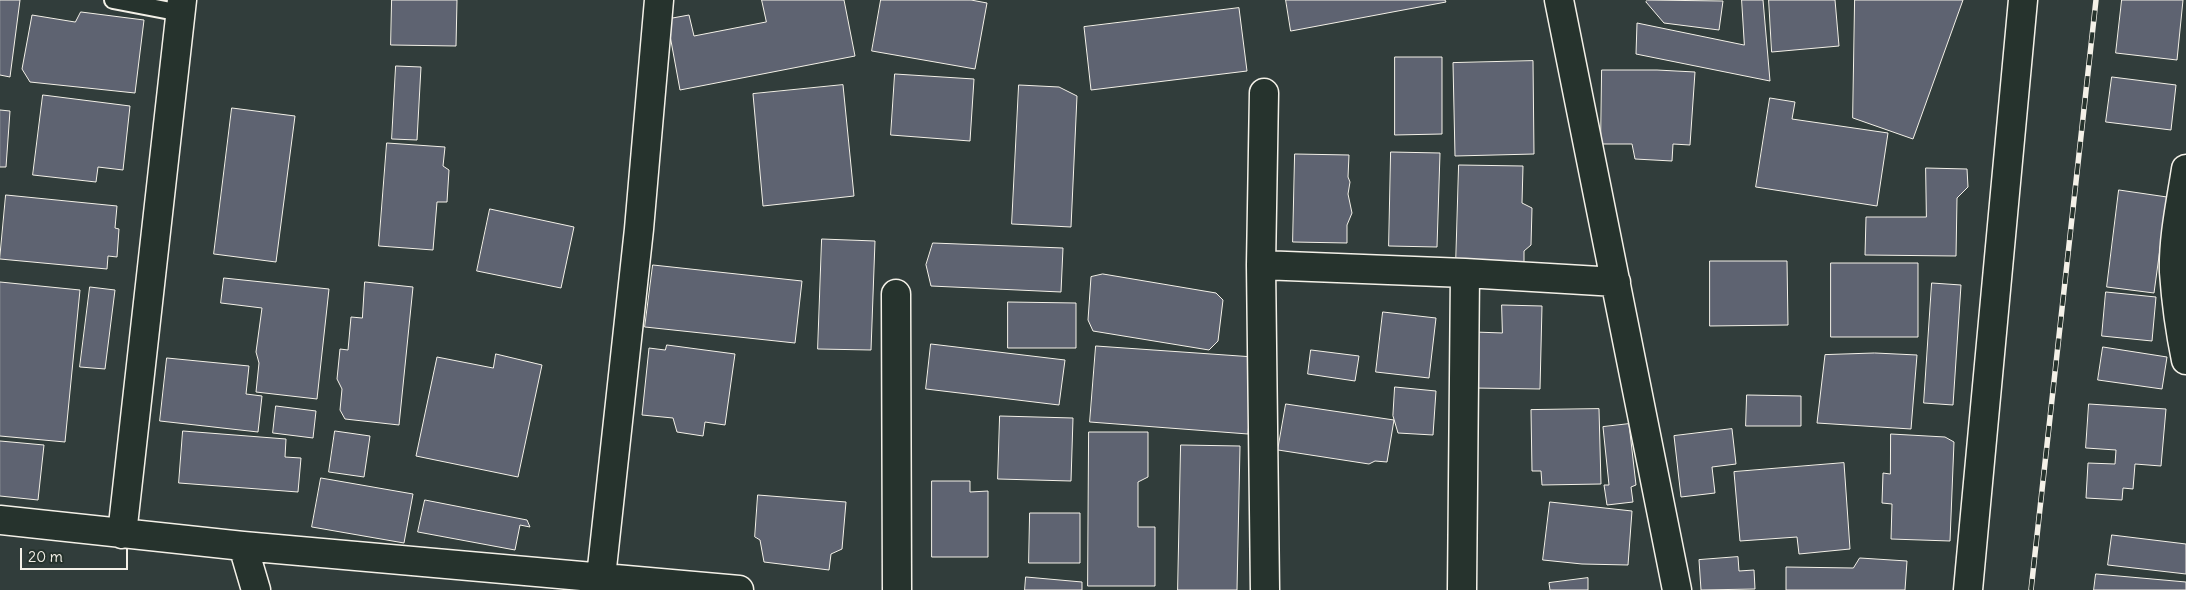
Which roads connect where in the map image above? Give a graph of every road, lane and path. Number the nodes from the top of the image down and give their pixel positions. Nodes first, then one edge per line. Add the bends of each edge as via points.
1 (112, 0) edge
2 (659, 0) edge
3 (1560, 0) edge
4 (2023, 0) edge
5 (181, 7) edge
6 (1264, 93) dead end
7 (2186, 169) edge
8 (1261, 265) junction
9 (1465, 273) junction
10 (1616, 282) junction
11 (896, 294) dead end
12 (2186, 360) edge
13 (0, 520) edge
14 (122, 534) junction
15 (243, 546) junction
16 (601, 577) junction
17 (256, 590) edge
18 (739, 590) edge
19 (897, 590) edge
20 (1265, 590) edge
21 (1462, 590) edge
22 (1677, 590) edge
23 (1968, 590) edge

1 - 5 lane
2 - 16 street via 639,229
3 - 10 street
4 - 23 street
5 - 14 street
6 - 8 street
7 - 12 street via 2174,270
8 - 9 street
8 - 20 street
9 - 10 street
9 - 21 street
10 - 22 street
11 - 19 street
13 - 14 street
14 - 15 street
15 - 16 street
15 - 17 street
16 - 18 street

